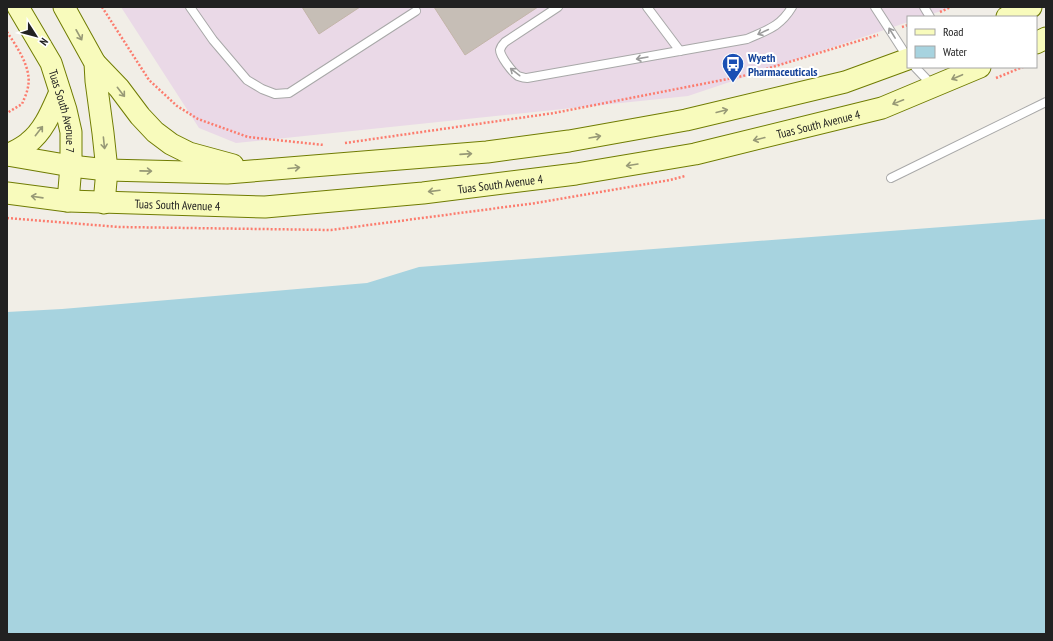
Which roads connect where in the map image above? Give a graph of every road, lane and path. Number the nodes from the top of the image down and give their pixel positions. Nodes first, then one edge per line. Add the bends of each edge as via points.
1 (18, 7) edge
2 (64, 7) edge
3 (102, 7) edge
4 (190, 7) edge
5 (558, 7) edge
6 (647, 7) edge
7 (792, 7) edge
8 (875, 7) edge
9 (924, 7) edge
10 (1031, 7) edge
11 (416, 11) dead end
12 (929, 16) edge
13 (1009, 16) edge
14 (907, 25) edge
15 (891, 31) junction
16 (7, 32) edge
17 (1046, 38) edge
18 (1037, 42) edge
19 (680, 51) junction
20 (907, 57) edge
21 (907, 59) edge
22 (95, 63) junction
23 (916, 68) edge
24 (978, 68) edge
25 (934, 87) junction
26 (60, 92) junction
27 (1046, 102) edge
28 (7, 113) edge
29 (344, 143) dead end
30 (329, 145) dead end
31 (8, 155) edge
32 (71, 166) junction
33 (107, 170) junction
34 (256, 171) junction
35 (891, 178) dead end
36 (7, 193) edge
37 (68, 201) junction
38 (104, 203) junction

1 - 26 street, Tuas South Avenue 7 via 51,63
2 -> 22 street
3 - 30 path via 149,80 177,106 198,119 248,137
4 - 11 lane via 213,40 247,80 276,94 289,93
19 -> 5 lane via 527,78 519,76 511,70 500,49 505,42
6 - 19 lane
7 -> 19 lane via 778,25 747,39
8 - 15 lane
9 - 12 lane
10 - 13 street
14 - 15 path
20 -> 15 lane
15 - 29 path via 743,76 554,113
16 - 28 path via 27,68 28,85 22,104
17 - 18 street
34 -> 21 street via 487,152 569,141 747,106 845,82
22 -> 33 street
22 -> 34 street via 155,132 171,144 189,153
23 - 25 lane
24 -> 25 street, Tuas South Avenue 4
25 -> 38 street, Tuas South Avenue 4 via 882,108 710,151 576,174 423,193 265,207
31 -> 26 street via 28,143 42,128
26 - 32 street, Tuas South Avenue 7 via 71,132
27 - 35 lane
31 - 32 street
32 - 33 street
32 - 37 street, Tuas South Avenue 7
33 -> 34 street via 227,173
33 - 38 street
37 -> 36 street, Tuas South Avenue 4
37 - 38 street, Tuas South Avenue 4

